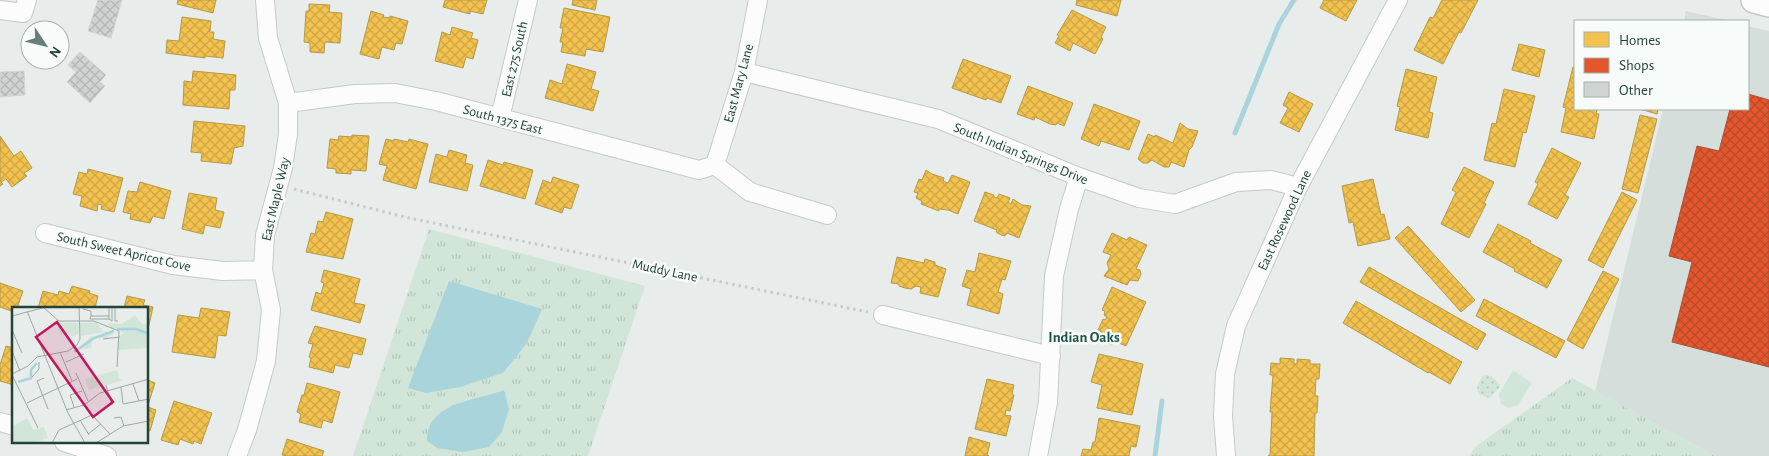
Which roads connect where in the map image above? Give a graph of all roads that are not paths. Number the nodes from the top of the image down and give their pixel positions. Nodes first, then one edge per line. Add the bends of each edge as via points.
1 (265, 0) edge
2 (528, 0) edge
3 (758, 0) edge
4 (1398, 0) edge
5 (1754, 0) edge
6 (1769, 4) edge
7 (25, 6) edge
8 (0, 10) edge
9 (744, 72) junction
10 (288, 103) junction
11 (500, 118) junction
12 (715, 166) junction
13 (1079, 177) junction
14 (1298, 187) junction
15 (827, 215) dead end
16 (45, 233) dead end
17 (263, 270) junction
18 (883, 315) road end
19 (1051, 356) junction
20 (70, 444) edge
21 (107, 456) edge
22 (237, 456) edge
23 (1038, 456) edge
24 (1226, 456) edge

1 - 10 street, East Maple Way via 268,38
2 - 11 street, East 275 South
3 - 9 street, East Mary Lane
4 - 14 street, East Rosewood Lane
5 - 6 street
7 - 8 street
9 - 12 street, East Mary Lane
9 - 13 street, South Indian Springs Drive via 938,119
10 - 11 street, South 1375 East via 355,94 395,93
10 - 17 street, East Maple Way via 288,134 279,185 265,235
11 - 12 street, South 1375 East via 699,170
12 - 15 street via 750,192
13 - 14 street, South Indian Springs Drive via 1139,198 1175,204 1236,182 1271,180
13 - 19 street via 1054,276
14 - 24 street, East Rosewood Lane via 1236,326 1225,374 1223,416
16 - 17 street, South Sweet Apricot Cove via 172,264 223,271
17 - 22 street, East Maple Way via 271,310 266,361
18 - 19 street
19 - 23 street via 1048,402
20 - 21 street

